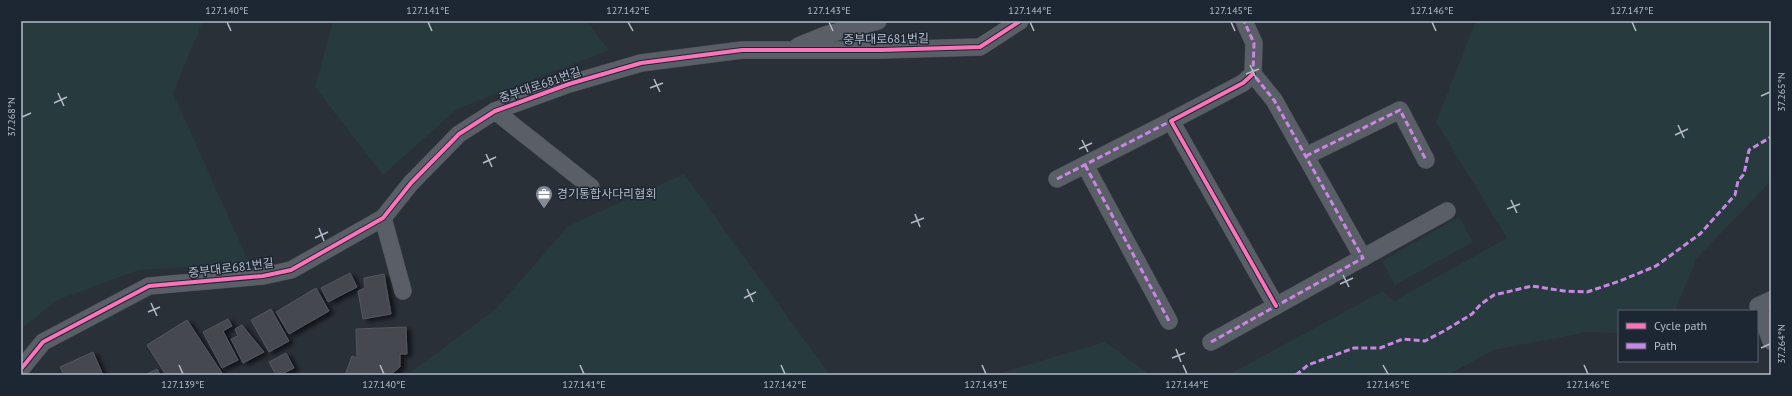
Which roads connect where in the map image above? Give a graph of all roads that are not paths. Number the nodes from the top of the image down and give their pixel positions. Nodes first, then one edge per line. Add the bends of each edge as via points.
1 (878, 21) edge
2 (1020, 21) edge
3 (1244, 21) edge
4 (788, 50) junction
5 (1253, 74) junction
6 (495, 111) junction
7 (1171, 122) junction
8 (1306, 156) junction
9 (1426, 160) dead end
10 (1085, 165) junction
11 (1057, 179) dead end
12 (591, 187) dead end
13 (1447, 211) dead end
14 (383, 218) junction
15 (1363, 258) junction
16 (403, 291) dead end
17 (1771, 300) edge
18 (1276, 306) junction
19 (1168, 321) dead end
20 (1771, 341) edge
21 (1211, 342) dead end
22 (21, 369) edge

1 - 4 street via 825,35
2 - 4 street, 중부대로681번길 via 980,48
3 - 5 street via 1254,43
4 - 6 street, 중부대로681번길 via 742,50 641,63 569,84
5 - 7 street via 1243,83
5 - 8 street via 1274,100
6 - 12 street
6 - 14 street, 중부대로681번길 via 460,134 411,183
7 - 10 street
7 - 18 street
8 - 9 street via 1400,110
8 - 15 street
10 - 11 street
10 - 19 street
13 - 15 street
14 - 16 street
14 - 22 street, 중부대로681번길 via 291,270 263,276 148,286 43,342
15 - 18 street
17 - 20 street via 1758,306
18 - 21 street

